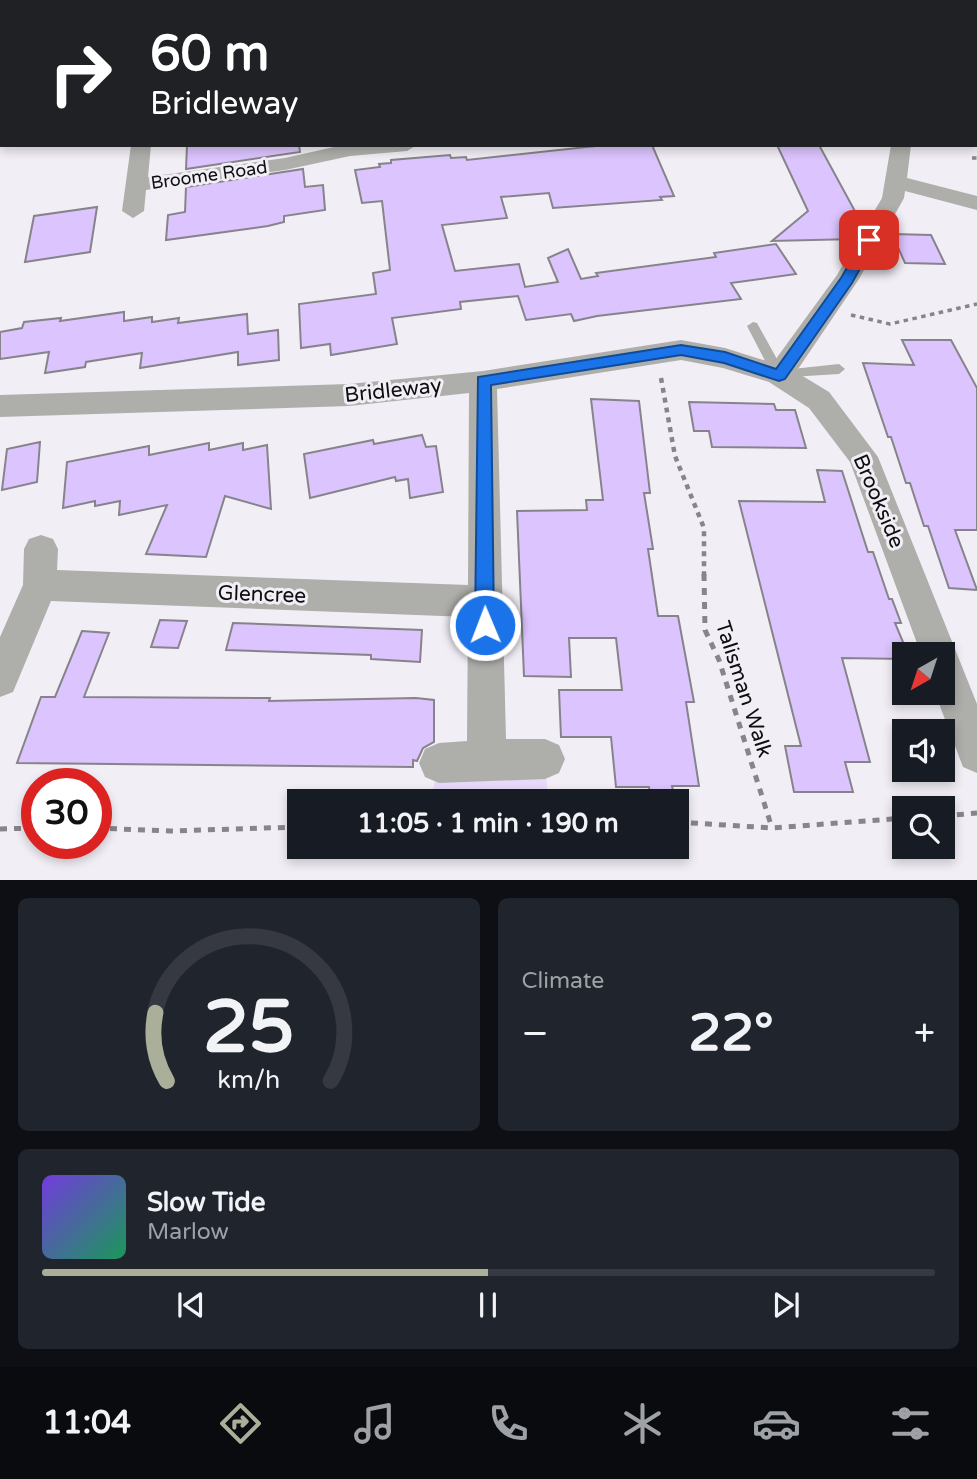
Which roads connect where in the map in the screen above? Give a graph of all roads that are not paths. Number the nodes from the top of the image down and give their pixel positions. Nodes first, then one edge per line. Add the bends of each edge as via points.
1 (141, 147) edge
2 (384, 147) edge
3 (901, 147) edge
4 (898, 182) junction
5 (135, 185) junction
6 (977, 203) edge
7 (132, 211) dead end
8 (753, 326) dead end
9 (839, 369) dead end
10 (779, 375) junction
11 (484, 381) junction
12 (0, 406) edge
13 (41, 549) dead end
14 (40, 585) junction
15 (484, 601) junction
16 (934, 642) edge
17 (0, 679) edge
18 (956, 699) edge
19 (977, 753) edge
20 (487, 759) junction
21 (545, 759) dead end
22 (439, 763) dead end

1 - 5 street, Broome Road
2 - 5 street, Broome Road
3 - 4 street
4 - 6 street
4 - 10 street via 859,261
5 - 7 street, Broome Road
8 - 10 lane
9 - 10 lane
10 - 11 street, Bridleway via 681,350
10 - 16 street, Brookside via 819,400 863,457
11 - 12 street, Bridleway via 314,397
11 - 15 street
13 - 14 street
14 - 15 street, Glencree
14 - 17 street
15 - 20 street
18 - 19 street
20 - 21 street
20 - 22 street

